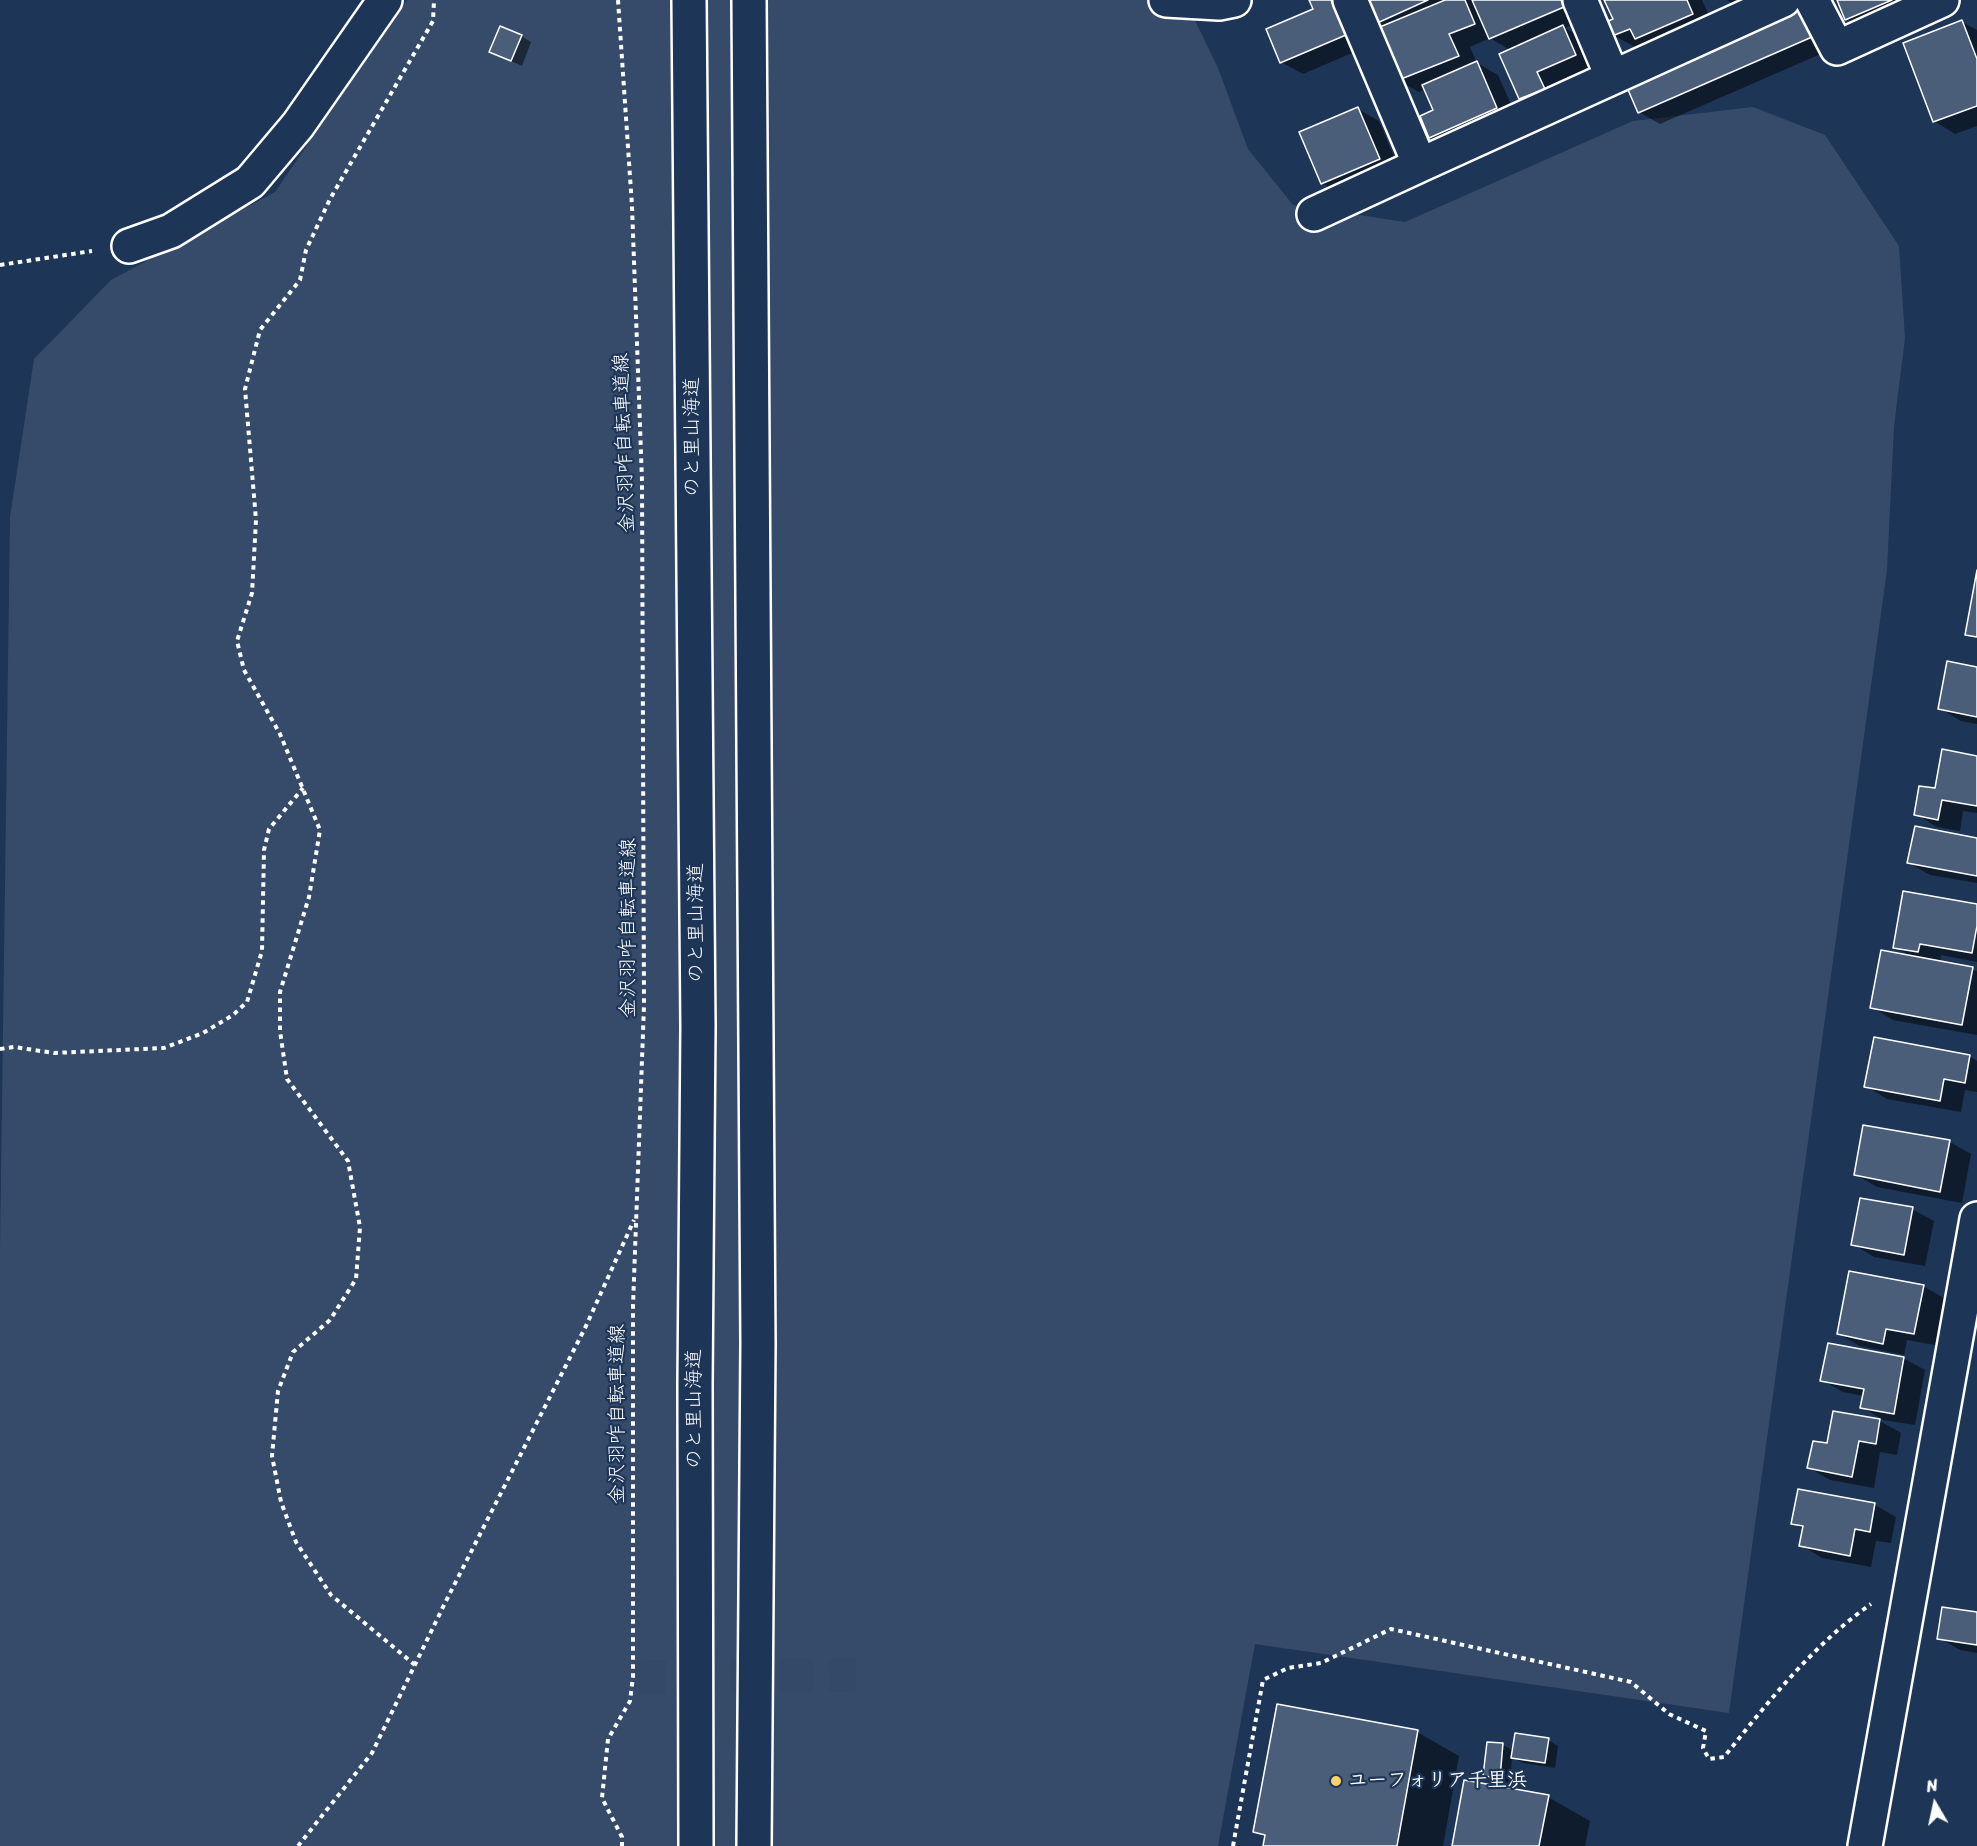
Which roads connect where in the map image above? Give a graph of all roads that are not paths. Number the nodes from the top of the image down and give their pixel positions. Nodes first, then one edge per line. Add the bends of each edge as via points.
1 (385, 0) edge
2 (689, 0) edge
3 (749, 0) edge
4 (1166, 0) edge
5 (1234, 0) edge
6 (1350, 0) edge
7 (1580, 0) edge
8 (1783, 0) edge
9 (1812, 0) edge
10 (1942, 0) edge
11 (1612, 75) junction
12 (1419, 165) junction
13 (1314, 214) dead end
14 (129, 246) road end
15 (1977, 1219) edge
16 (696, 1846) edge
17 (754, 1846) edge
18 (1865, 1846) edge

1 - 14 main road via 298,125 250,182 171,231
2 - 16 main road, のと里山海道 via 698,1014
3 - 17 main road via 758,1343
4 - 5 main road
6 - 12 main road
7 - 11 main road
8 - 11 main road
9 - 10 main road via 1837,48
11 - 12 main road
12 - 13 main road
15 - 18 main road

